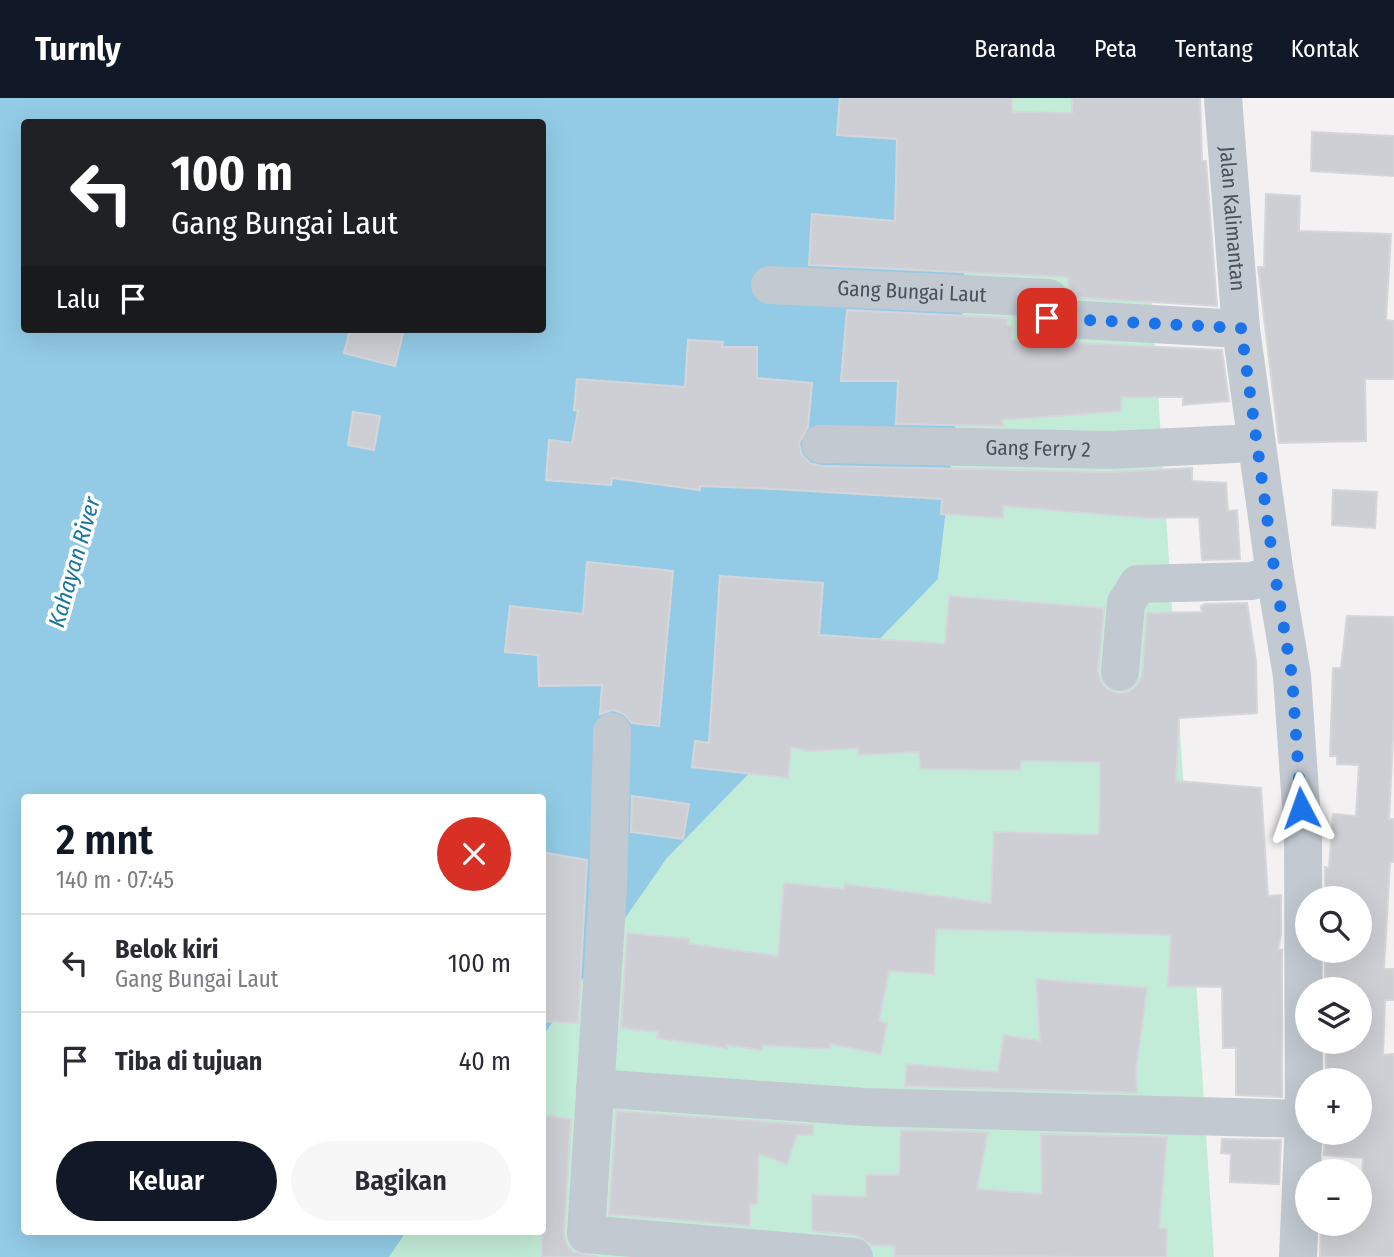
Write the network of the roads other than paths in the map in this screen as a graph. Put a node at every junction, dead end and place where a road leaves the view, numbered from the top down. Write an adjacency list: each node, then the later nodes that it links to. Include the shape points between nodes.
1 (1223, 98): 3 (street, Jalan Kalimantan)
2 (770, 285): 3 (street, Gang Bungai Laut, via 1049,298 1047,318)
3 (1241, 328): 4 (street, Jalan Kalimantan)
4 (1256, 443): 5 (street, Gang Ferry 2, via 1109,450); 6 (street, Jalan Kalimantan)
5 (821, 444)
6 (1275, 575): 7 (street, via 1251,581 1138,584 1126,603); 9 (street, Jalan Kalimantan, via 1292,676 1303,835)
7 (1120, 672)
8 (612, 732): 10 (street)
9 (1304, 1068)
10 (595, 1088): 11 (street, via 864,1107); 13 (street, via 586,1234)
11 (1295, 1119)
12 (1303, 1145): 14 (street, Jalan Kalimantan)
13 (854, 1257)
14 (1298, 1257)

